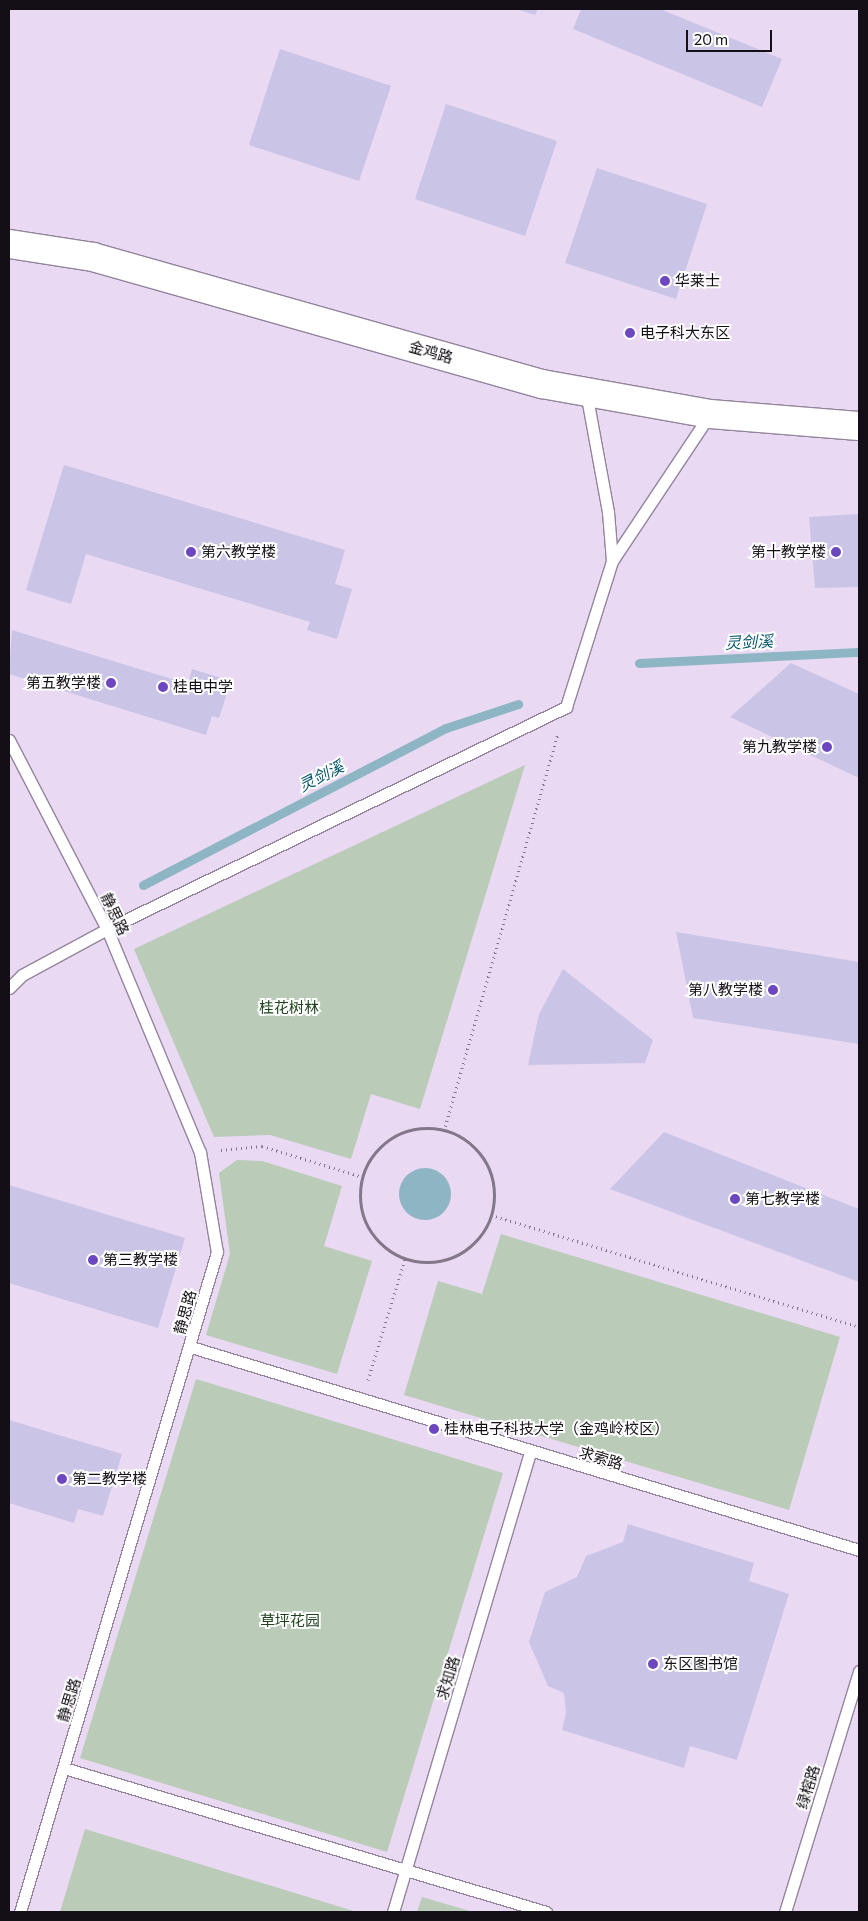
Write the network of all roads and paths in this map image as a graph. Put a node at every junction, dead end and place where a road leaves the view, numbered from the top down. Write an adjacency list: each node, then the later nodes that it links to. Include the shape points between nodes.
1 (9, 244): 2 (main road, 金鸡路, via 93,257 542,384)
2 (586, 392): 3 (main road, 金鸡路); 5 (lane, via 608,512)
3 (710, 414): 4 (main road, 金鸡路); 5 (lane)
4 (859, 426)
5 (612, 560): 6 (lane)
6 (566, 707): 8 (lane); 10 (path)
7 (9, 740): 8 (lane, 静思路)
8 (107, 929): 9 (lane, via 22,975); 11 (lane, 静思路)
9 (9, 988)
10 (444, 1131): 12 (path, via 421,1129 399,1134 380,1147 366,1165); 13 (path, via 464,1140 474,1149 490,1173 494,1194)
11 (200, 1152): 12 (path, via 262,1146); 16 (lane, 静思路, via 217,1252)
12 (363, 1177): 14 (path, via 361,1210 370,1231 385,1248)
13 (491, 1215): 14 (path, via 482,1234 467,1250 448,1259 426,1262); 15 (path)
14 (405, 1259): 17 (path)
15 (859, 1326)
16 (191, 1347): 17 (lane, 求索路); 21 (lane, 静思路)
17 (362, 1400): 18 (lane, 求索路)
18 (530, 1453): 19 (lane, 求索路); 22 (lane, 求知路)
19 (859, 1550)
20 (859, 1671): 26 (lane, 绿榕路)
21 (64, 1768): 22 (lane); 23 (lane, 静思路)
22 (406, 1870): 24 (lane, 求知路); 25 (lane)
23 (20, 1912)
24 (393, 1912)
25 (546, 1912)
26 (785, 1912)

